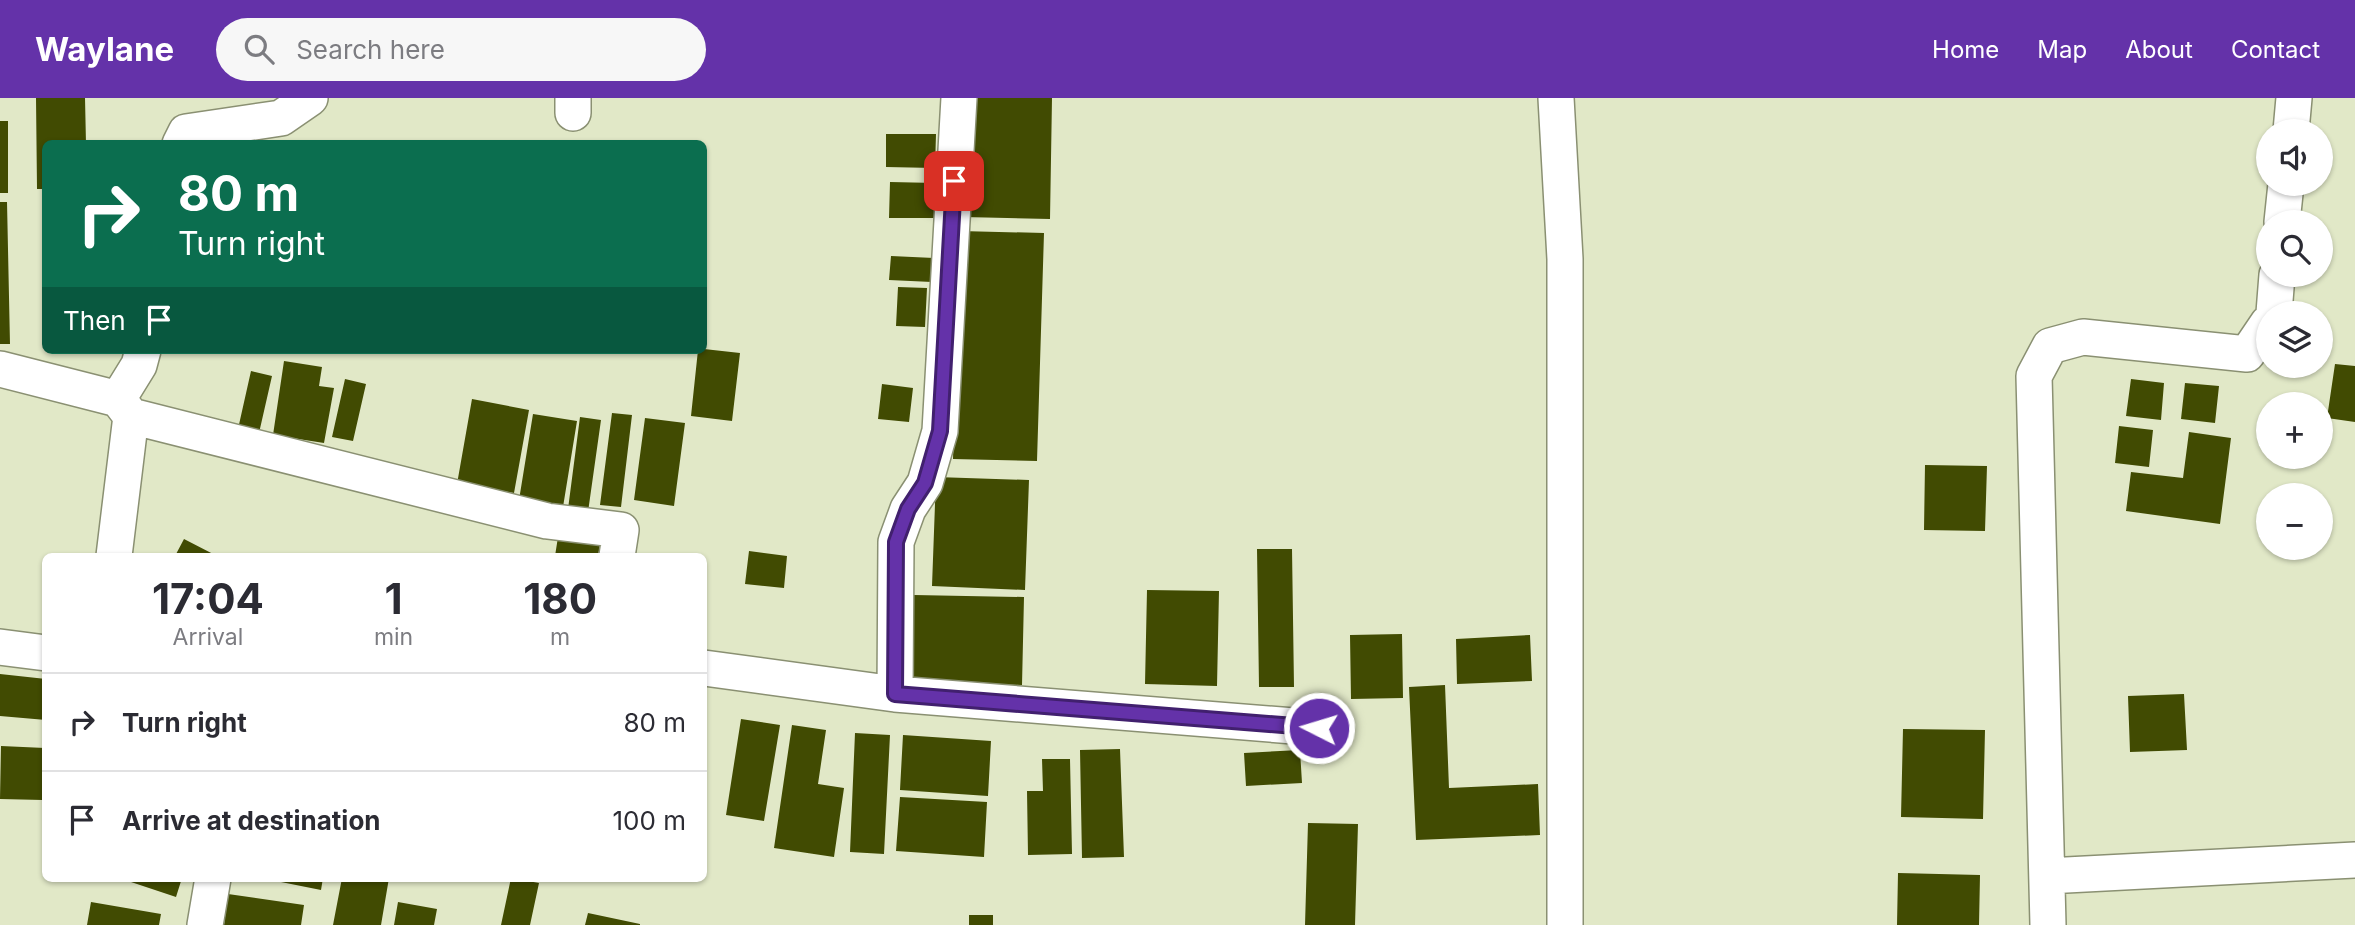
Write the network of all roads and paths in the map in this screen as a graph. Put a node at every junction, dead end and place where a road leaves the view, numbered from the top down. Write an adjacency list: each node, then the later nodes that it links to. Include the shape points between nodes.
1 (310, 98): 6 (street, via 281,118 186,132)
2 (959, 98): 16 (street, via 940,431 925,483 908,509 896,542)
3 (1556, 98): 22 (street, via 1565,258)
4 (2294, 98): 5 (street)
5 (2292, 119)
6 (182, 140)
7 (2256, 341): 19 (street, via 2247,354 2083,337 2050,346 2034,376)
8 (143, 354): 10 (street)
9 (0, 369): 10 (street)
10 (124, 408): 11 (street); 12 (street, via 547,521 621,530)
11 (114, 553)
12 (617, 553)
13 (0, 648): 14 (street)
14 (42, 653)
15 (707, 668): 16 (street)
16 (895, 694): 17 (street)
17 (1319, 728)
18 (2355, 860): 19 (street)
19 (2047, 876): 23 (street)
20 (212, 882): 21 (street)
21 (205, 925)
22 (1565, 925)
23 (2048, 925)

